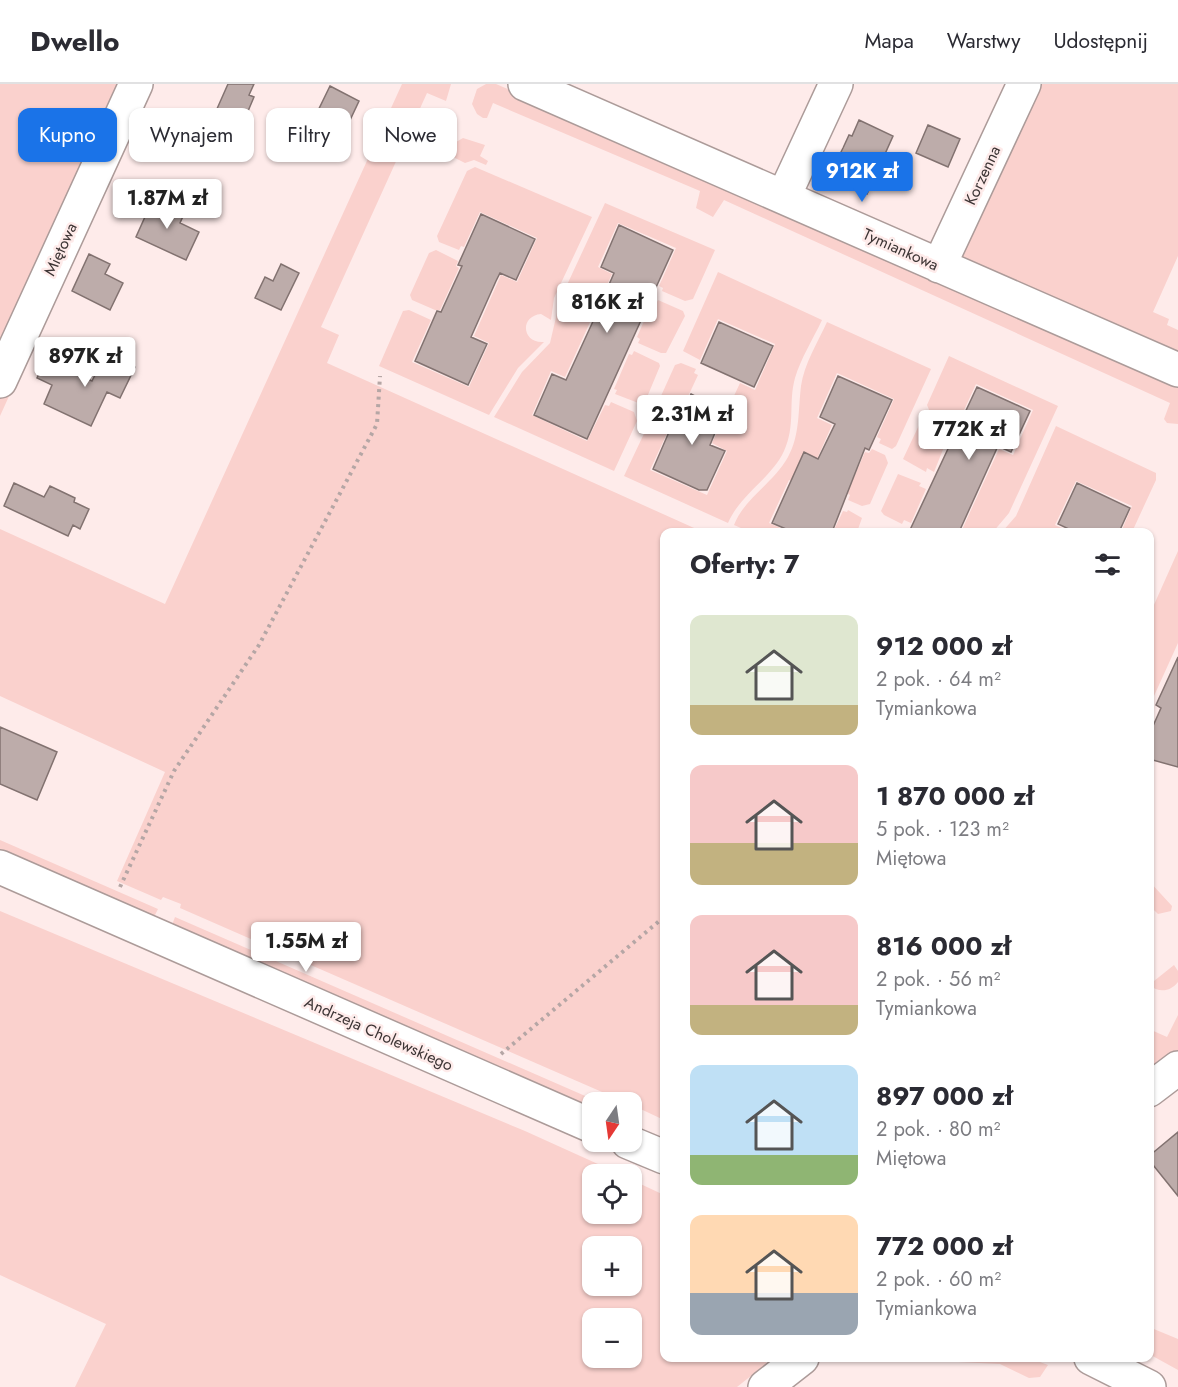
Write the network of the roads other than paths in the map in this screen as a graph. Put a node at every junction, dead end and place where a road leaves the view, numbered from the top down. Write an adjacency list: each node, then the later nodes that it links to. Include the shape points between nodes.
1 (136, 84): 8 (street, Miętowa)
2 (525, 84): 5 (street, Tymiankowa)
3 (836, 84): 5 (street)
4 (1024, 84): 6 (street, Korzenna)
5 (784, 196): 6 (street, Tymiankowa)
6 (939, 266): 7 (street, Tymiankowa)
7 (1178, 370)
8 (0, 381)
9 (0, 867): 12 (street, Andrzeja Cholewskiego)
10 (1178, 1068): 11 (street)
11 (1154, 1086)
12 (582, 1122)
13 (642, 1148): 14 (street)
14 (660, 1156)
15 (797, 1362): 17 (street)
16 (1102, 1371): 18 (street)
17 (765, 1387)
18 (1149, 1387)

